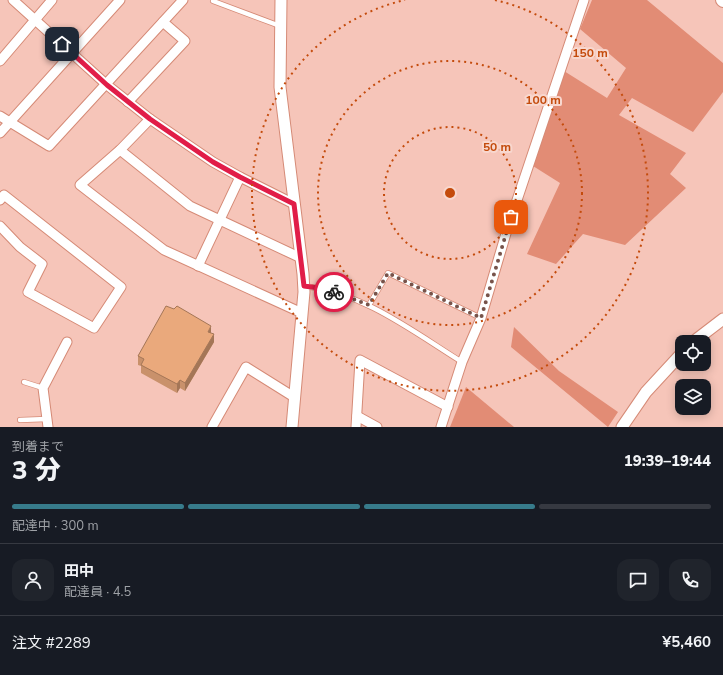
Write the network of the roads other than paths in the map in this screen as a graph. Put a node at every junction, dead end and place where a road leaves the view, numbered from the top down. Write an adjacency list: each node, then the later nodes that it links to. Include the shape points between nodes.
1 (13, 0): 8 (street)
2 (52, 0): 8 (street)
3 (120, 0): 11 (street)
4 (183, 0): 9 (street)
5 (213, 0): 10 (lane)
6 (281, 0): 10 (street)
7 (584, 0): 30 (street, via 507,230)
8 (35, 20): 11 (street); 12 (street)
9 (163, 22): 13 (street); 14 (street, via 185,41)
10 (280, 26): 22 (street, via 280,87)
11 (72, 52): 13 (street); 17 (street)
12 (0, 61)
13 (107, 85): 14 (street); 17 (street, via 50,146)
14 (128, 102): 16 (street)
15 (0, 116): 17 (street)
16 (150, 119): 19 (street); 20 (street, via 213,162)
17 (9, 122): 18 (street)
18 (0, 134)
19 (120, 150): 23 (street, via 190,206); 26 (street, via 80,185 164,250)
20 (240, 177): 22 (street); 23 (street)
21 (0, 200): 24 (street, via 4,195 121,286 94,328 28,292 42,264 20,247)
22 (294, 204): 25 (street)
23 (219, 220): 25 (street); 26 (street)
24 (0, 226)
25 (301, 258): 27 (street)
26 (198, 266): 29 (street)
27 (304, 286): 28 (lane, via 326,289); 29 (street)
28 (369, 305): 30 (lane, via 388,273); 35 (lane)
29 (302, 313): 38 (street)
30 (481, 318): 35 (street)
31 (723, 319): 32 (street)
32 (702, 335)
33 (67, 342): 37 (street)
34 (675, 361): 48 (street, via 646,392)
35 (462, 362): 39 (street)
36 (24, 382): 37 (lane)
37 (43, 388): 42 (street)
38 (294, 397): 43 (street, via 246,367); 44 (street)
39 (448, 407): 40 (street, via 360,360); 47 (street)
40 (357, 416): 45 (street); 46 (street)
41 (20, 420): 42 (lane)
42 (48, 423)
43 (212, 427)
44 (292, 427)
45 (356, 427)
46 (378, 427)
47 (441, 427)
48 (622, 427)

